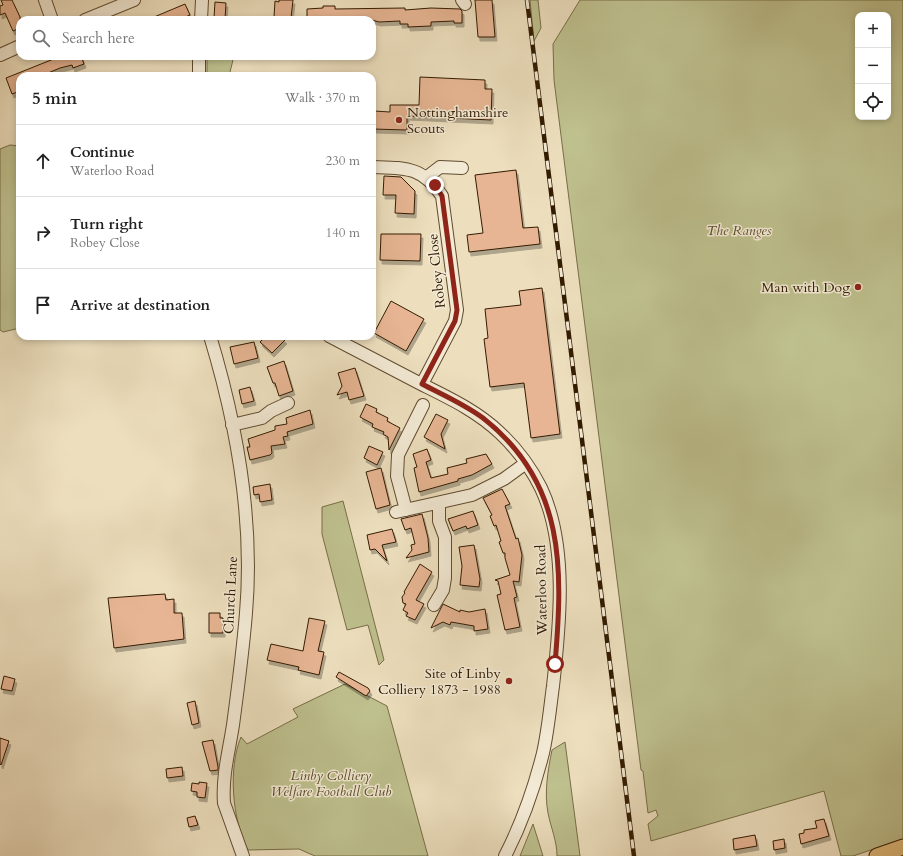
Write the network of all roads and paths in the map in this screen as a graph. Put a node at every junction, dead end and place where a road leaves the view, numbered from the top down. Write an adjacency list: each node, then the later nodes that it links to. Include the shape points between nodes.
1 (45, 0): 4 (street)
2 (134, 0): 5 (street)
3 (202, 0): 6 (street)
4 (51, 16)
5 (95, 16)
6 (201, 16)
7 (16, 48): 8 (street)
8 (0, 55)
9 (199, 60): 10 (street)
10 (199, 72)
11 (376, 167): 13 (street, Robey Close, via 410,168)
12 (462, 168): 13 (street, via 440,167)
13 (427, 177): 16 (street, Robey Close, via 442,196 457,310 455,321)
14 (211, 340): 19 (street, Church Lane)
15 (337, 340): 16 (street, Waterloo Road)
16 (422, 384): 20 (street, Waterloo Road, via 482,418 501,433)
17 (288, 403): 19 (street, via 268,406 262,418)
18 (423, 405): 21 (street, via 398,455 397,476 401,511)
19 (232, 425): 24 (street, Church Lane, via 241,470 247,531 248,579 246,614 223,794)
20 (526, 463): 21 (street, via 504,479 472,495); 25 (street, Waterloo Road, via 541,488 550,512 558,558 559,617 549,722 543,751 530,800)
21 (439, 504): 22 (street, via 439,521 445,537 445,578 443,590)
22 (434, 605)
23 (903, 847): 26 (main road)
24 (243, 856)
25 (505, 856)
26 (877, 856)

